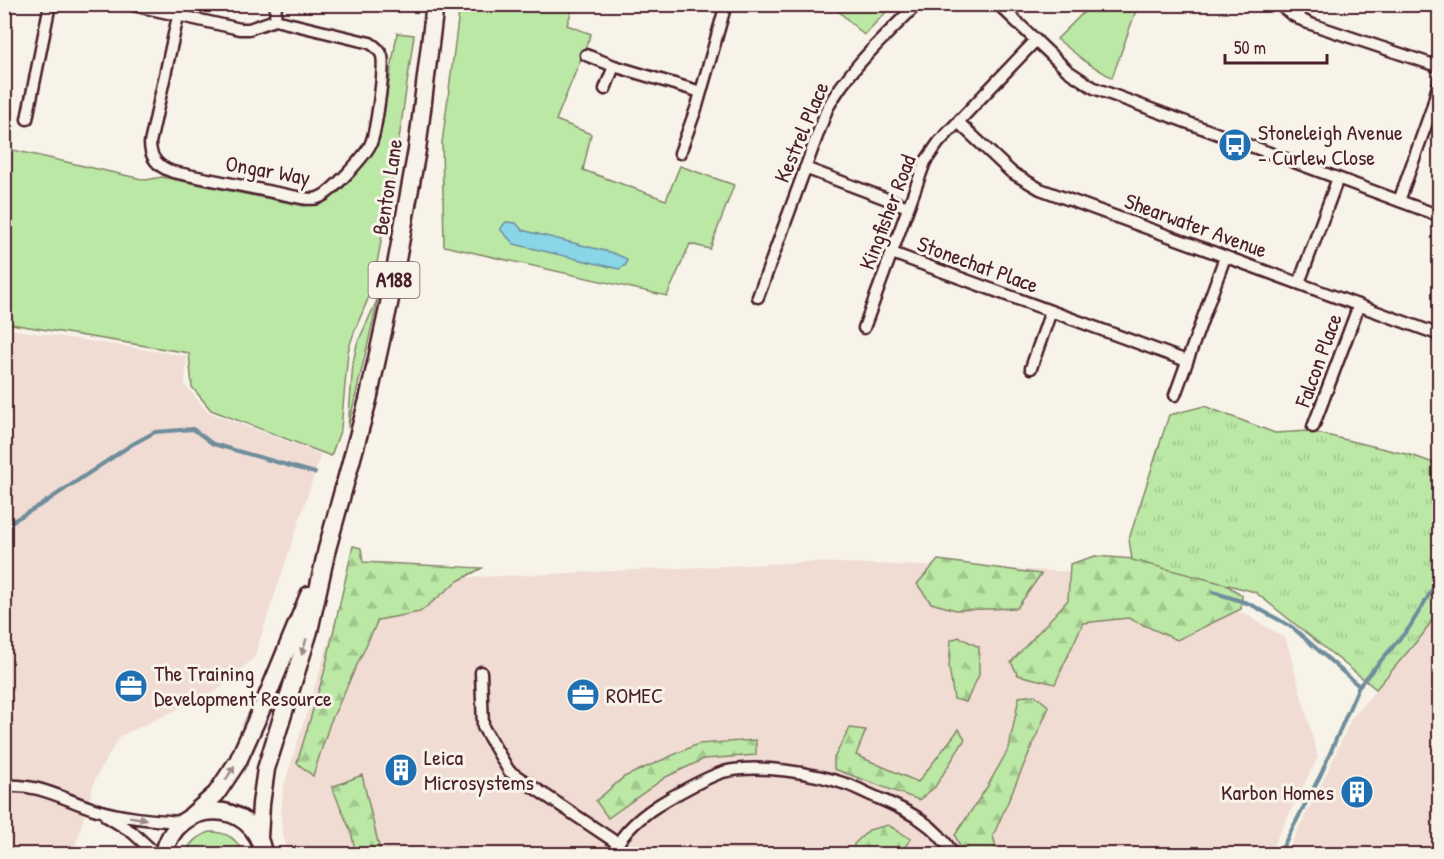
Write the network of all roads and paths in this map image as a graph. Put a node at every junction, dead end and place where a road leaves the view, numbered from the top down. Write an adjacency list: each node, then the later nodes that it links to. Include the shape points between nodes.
1 (50, 4): 21 (street)
2 (128, 4): 10 (street)
3 (276, 4): 12 (street)
4 (435, 4): 41 (main road, Benton Lane / A188, via 417,150 389,304 360,431)
5 (726, 4): 19 (street)
6 (916, 4): 24 (street, Kestrel Place, via 837,90)
7 (998, 4): 13 (street)
8 (1279, 4): 11 (street)
9 (1301, 4): 11 (street)
10 (178, 16): 12 (street, via 244,30); 12 (street, Ongar Way, via 150,143 157,163 173,172 316,199 336,185 371,144 382,58 370,43)
11 (1299, 19): 16 (street)
12 (275, 20)
13 (1036, 40): 22 (street, Kingfisher Road); 25 (street, via 1068,71 1094,88)
14 (586, 55): 15 (street)
15 (614, 66): 18 (street); 19 (street)
16 (1440, 67)
17 (1440, 78): 20 (street)
18 (605, 89)
19 (701, 92): 23 (street)
20 (1438, 93): 26 (street)
21 (27, 119)
22 (958, 122): 27 (street, Kingfisher Road, via 925,162); 30 (street, Shearwater Avenue, via 999,162 1032,185)
23 (680, 153)
24 (805, 168): 27 (street); 32 (street, Kestrel Place)
25 (1338, 178): 26 (street); 31 (street)
26 (1399, 201): 28 (street)
27 (908, 207): 29 (street, Kingfisher Road)
28 (1440, 216)
29 (892, 253): 34 (street, Stonechat Place); 35 (street, Kingfisher Road)
30 (1225, 257): 31 (street, Shearwater Avenue); 37 (street)
31 (1299, 283): 33 (street, Shearwater Avenue)
32 (758, 297)
33 (1359, 305): 36 (street, Shearwater Avenue); 40 (street, Falcon Place)
34 (1052, 311): 37 (street, Stonechat Place); 38 (street, Stonechat Place)
35 (864, 328)
36 (1440, 335)
37 (1187, 360): 39 (street)
38 (1031, 368)
39 (1175, 395)
40 (1314, 428)
41 (327, 549): 45 (main road, Benton Lane / A188, one-way to 41, via 216,794 238,761); 47 (main road, Benton Lane / A188, one-way to 47, via 303,651 266,769 261,804)
42 (481, 672): 46 (street, via 483,727 508,771)
43 (4, 786): 44 (street, via 39,788)
44 (96, 810): 45 (street, one-way to 45, via 142,819); 48 (street, via 132,832)
45 (186, 819): 47 (main road, A188, via 214,811 233,815 247,823); 49 (main road, A188, via 169,838)
46 (617, 843): 50 (street); 51 (street, via 655,807 688,788 723,772 753,768 849,785 926,822)
47 (262, 849)
48 (156, 855)
49 (164, 855)
50 (612, 855)
51 (952, 855)

